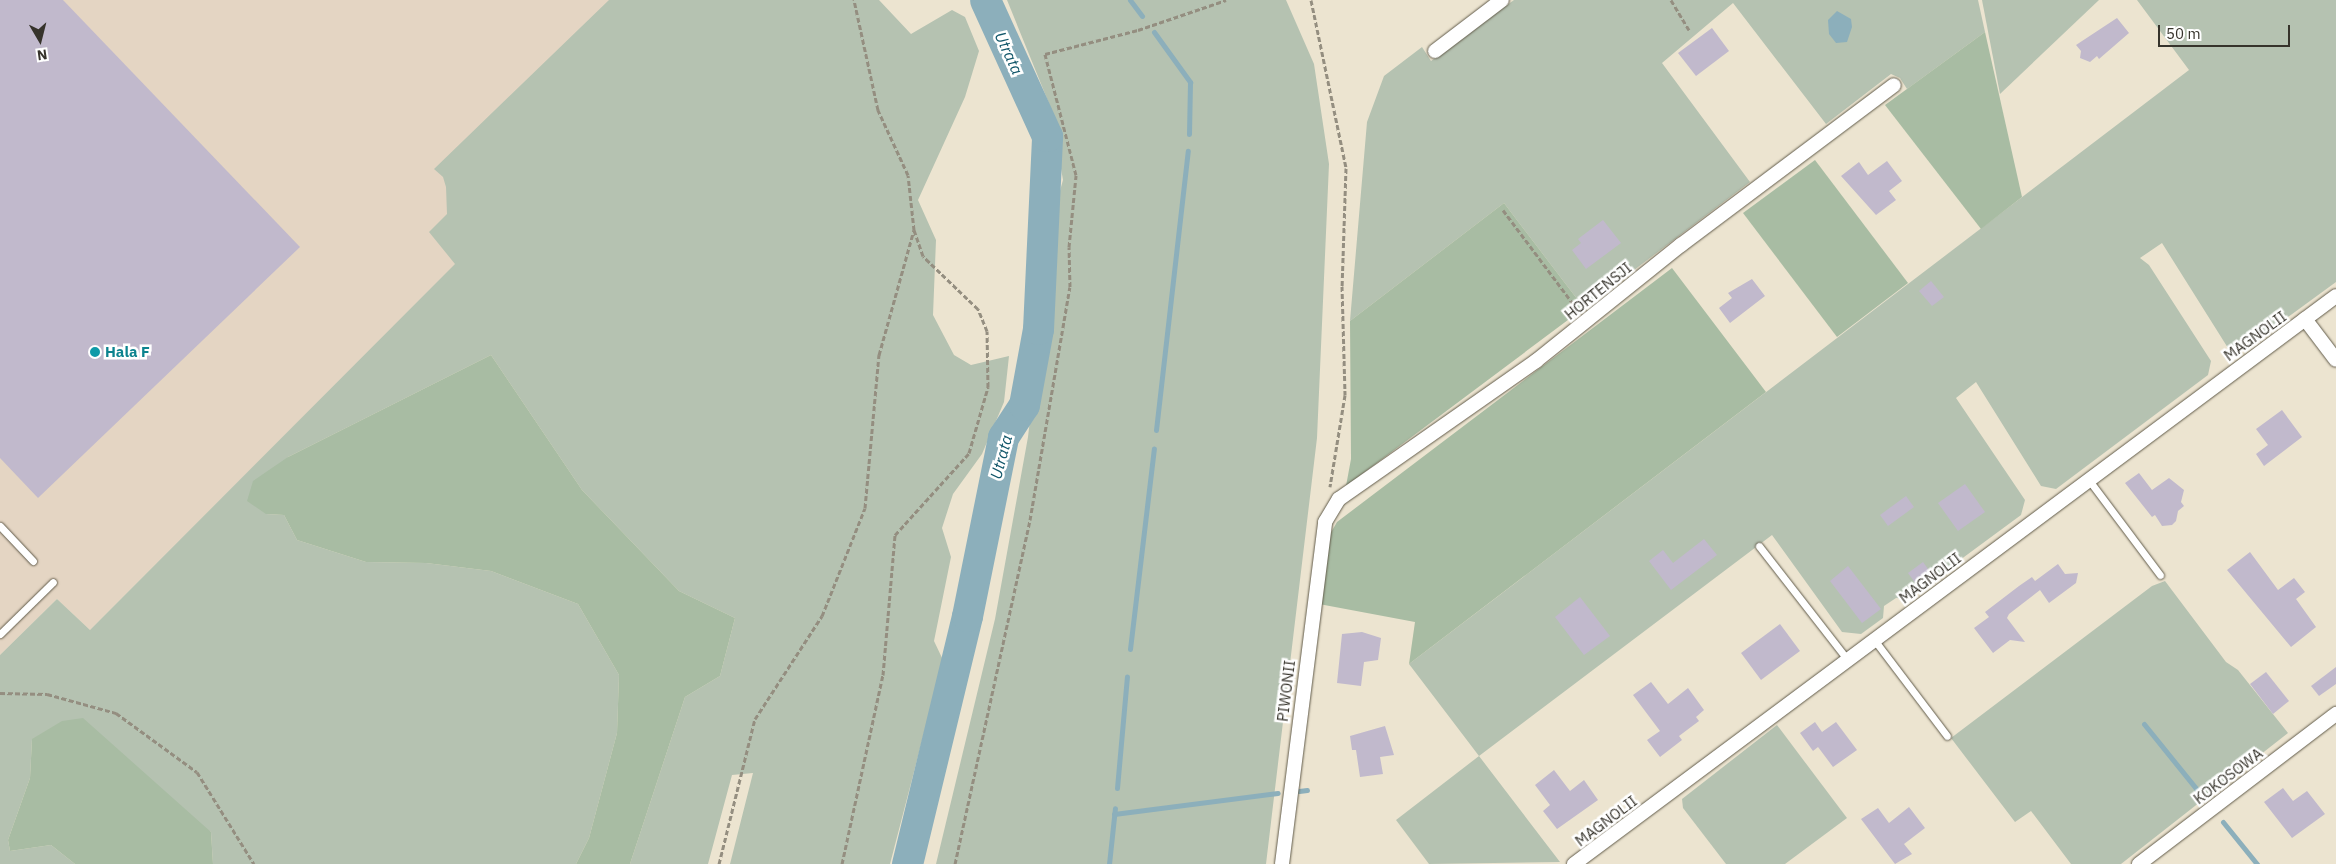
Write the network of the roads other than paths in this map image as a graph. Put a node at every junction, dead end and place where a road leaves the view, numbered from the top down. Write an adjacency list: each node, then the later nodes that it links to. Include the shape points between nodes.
1 (1502, 0): 2 (street)
2 (1435, 51)
3 (1894, 85): 8 (street, HORTENSJI, via 1682,245 1536,361 1353,488 1340,499)
4 (2336, 296): 5 (street, MAGNOLII)
5 (2305, 319): 6 (street, MAGNOLII); 7 (street, MAGNOLII)
6 (2336, 360)
7 (2088, 478): 12 (lane); 15 (street, MAGNOLII)
8 (1325, 522): 19 (street, PIWONII)
9 (0, 526): 11 (lane)
10 (1759, 546): 16 (lane)
11 (33, 561)
12 (2160, 576)
13 (53, 582): 14 (lane)
14 (0, 634)
15 (1874, 641): 16 (street, MAGNOLII); 18 (lane)
16 (1847, 659): 20 (street, MAGNOLII)
17 (2336, 714): 21 (street, KOKOSOWA)
18 (1947, 736)
19 (1282, 864)
20 (1574, 864)
21 (2139, 864)

